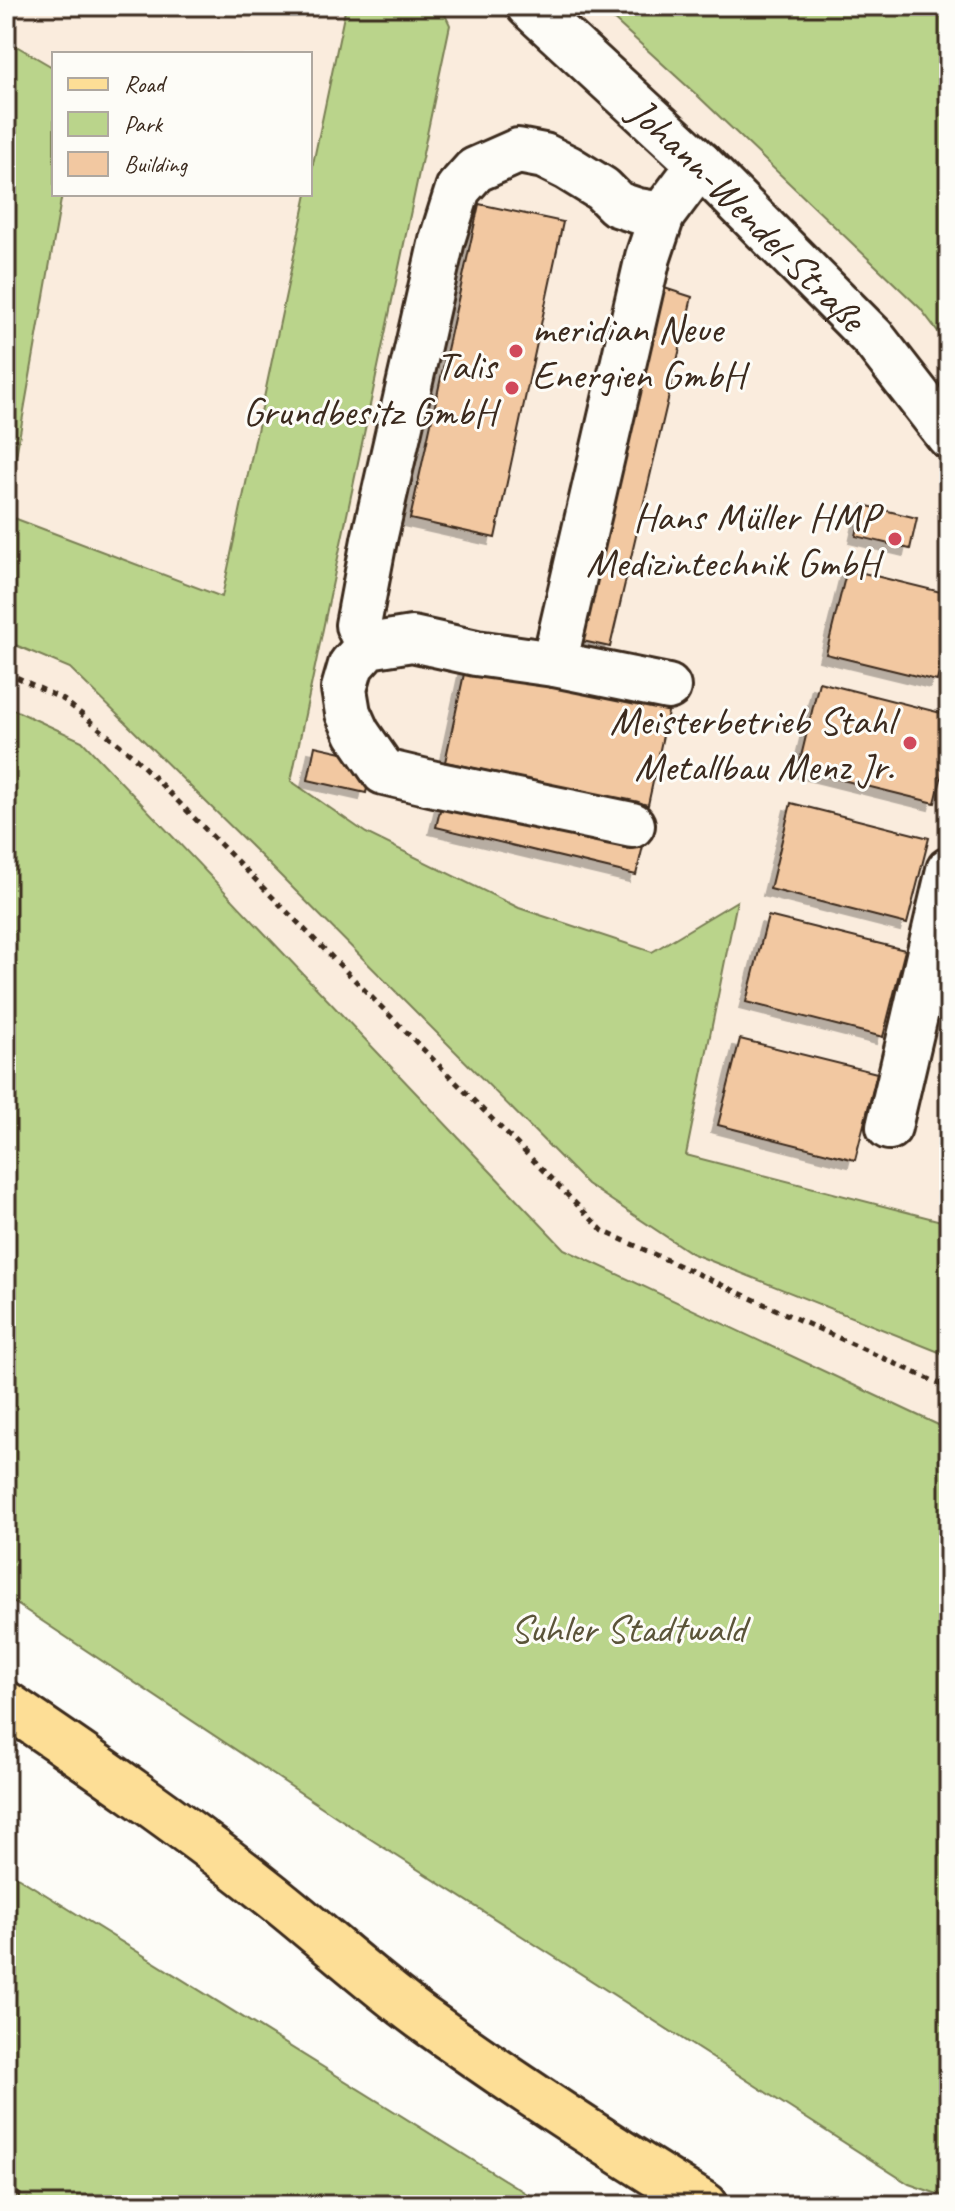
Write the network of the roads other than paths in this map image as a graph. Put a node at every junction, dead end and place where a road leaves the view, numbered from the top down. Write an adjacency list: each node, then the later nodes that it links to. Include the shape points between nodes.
1 (529, 6): 2 (lane, Johann-Wendel-Straße)
2 (700, 164): 3 (lane); 4 (lane, Johann-Wendel-Straße, via 873,338)
3 (662, 215): 5 (lane, via 617,204 568,168 518,151 475,170 458,189 366,582 358,625); 6 (lane)
4 (949, 436)
5 (368, 646): 6 (lane, via 412,639); 8 (lane, via 351,665 344,689 357,733 384,772)
6 (554, 664): 7 (lane)
7 (668, 687)
8 (632, 825)
9 (949, 870): 10 (lane)
10 (889, 1127)
11 (6, 1704): 12 (main road, via 262,1888 422,2018)
12 (705, 2205)

